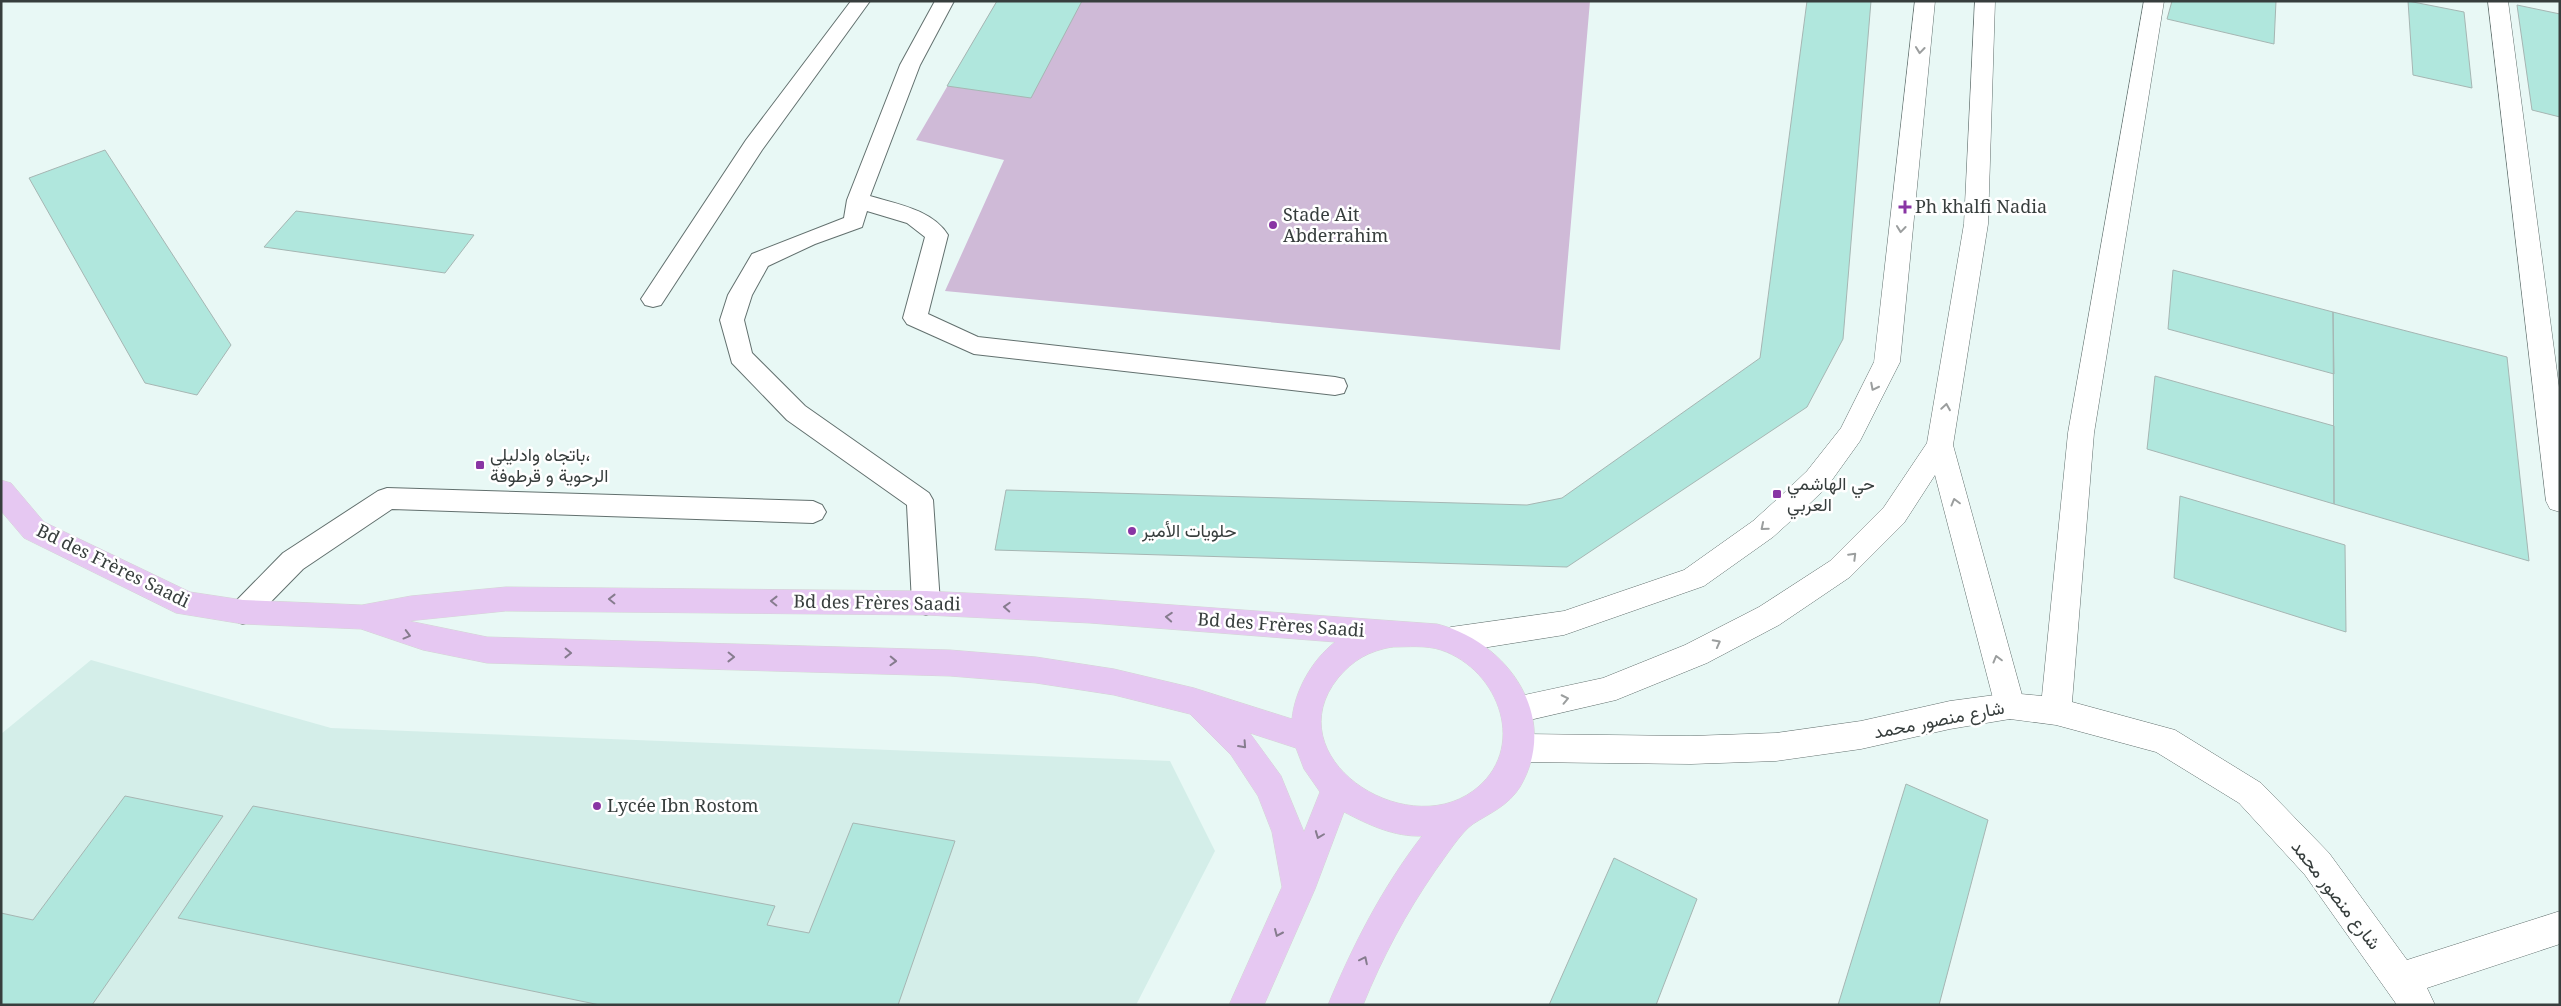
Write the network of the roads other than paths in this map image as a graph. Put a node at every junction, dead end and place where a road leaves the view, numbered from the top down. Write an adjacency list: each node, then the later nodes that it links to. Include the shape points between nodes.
1 (861, 1): 8 (lane, via 754,145)
2 (944, 1): 7 (lane, via 910,65)
3 (1925, 1): 18 (street, one-way to 18, via 1888,362 1851,434 1817,479 1795,500 1763,529 1694,578 1564,623)
4 (1985, 1): 10 (street, one-way to 4, via 1976,224)
5 (2154, 1): 22 (street, via 2081,433)
6 (2496, 2): 12 (street)
7 (858, 200): 9 (lane, via 915,218 937,235 915,318 974,345); 14 (lane, via 854,222 760,260 740,295 732,320 741,357 796,413 920,500)
8 (653, 299)
9 (1335, 386)
10 (1940, 445): 20 (street, one-way to 10); 21 (street, one-way to 10, via 1605,691 1696,654 1769,616 1840,569 1894,515)
11 (1, 490): 15 (main road, Bd des Frères Saadi, via 34,530 186,604)
12 (2560, 501)
13 (813, 512): 15 (lane, via 387,498 293,561)
14 (926, 603): 16 (main road, Bd des Frères Saadi, one-way to 16, via 506,598 420,607); 17 (main road, Bd des Frères Saadi, one-way to 14, via 1090,611)
15 (243, 612): 16 (main road, Bd des Frères Saadi)
16 (362, 618): 19 (main road, Bd des Frères Saadi, one-way to 19, via 400,633 487,650 950,663 1085,677)
17 (1392, 634): 18 (main road, via 1422,634); 23 (main road, via 1360,642 1334,661 1315,686 1308,716)
18 (1451, 640): 21 (main road, via 1480,656 1504,681)
19 (1194, 701): 23 (main road, Bd des Frères Saadi); 27 (main road, one-way to 27, via 1247,749 1268,780 1294,849)
20 (2010, 706): 22 (street, شارع منصور محمد); 24 (street, شارع منصور محمد, via 1950,714 1862,735 1776,747 1691,750)
21 (1517, 709): 24 (main road)
22 (2056, 711): 29 (street, شارع منصور محمد, via 2164,740 2250,793 2318,864)
23 (1309, 738): 25 (main road, via 1323,773)
24 (1519, 748): 26 (main road, via 1508,777 1487,800)
25 (1337, 789): 26 (main road, via 1363,808 1394,820 1427,822); 27 (main road, one-way to 27)
26 (1459, 816): 31 (main road, one-way to 26, via 1376,934 1400,893 1430,849)
27 (1298, 889): 30 (main road, one-way to 30)
28 (2560, 927): 29 (street)
29 (2409, 992)
30 (1246, 1005)
31 (1345, 1005)

